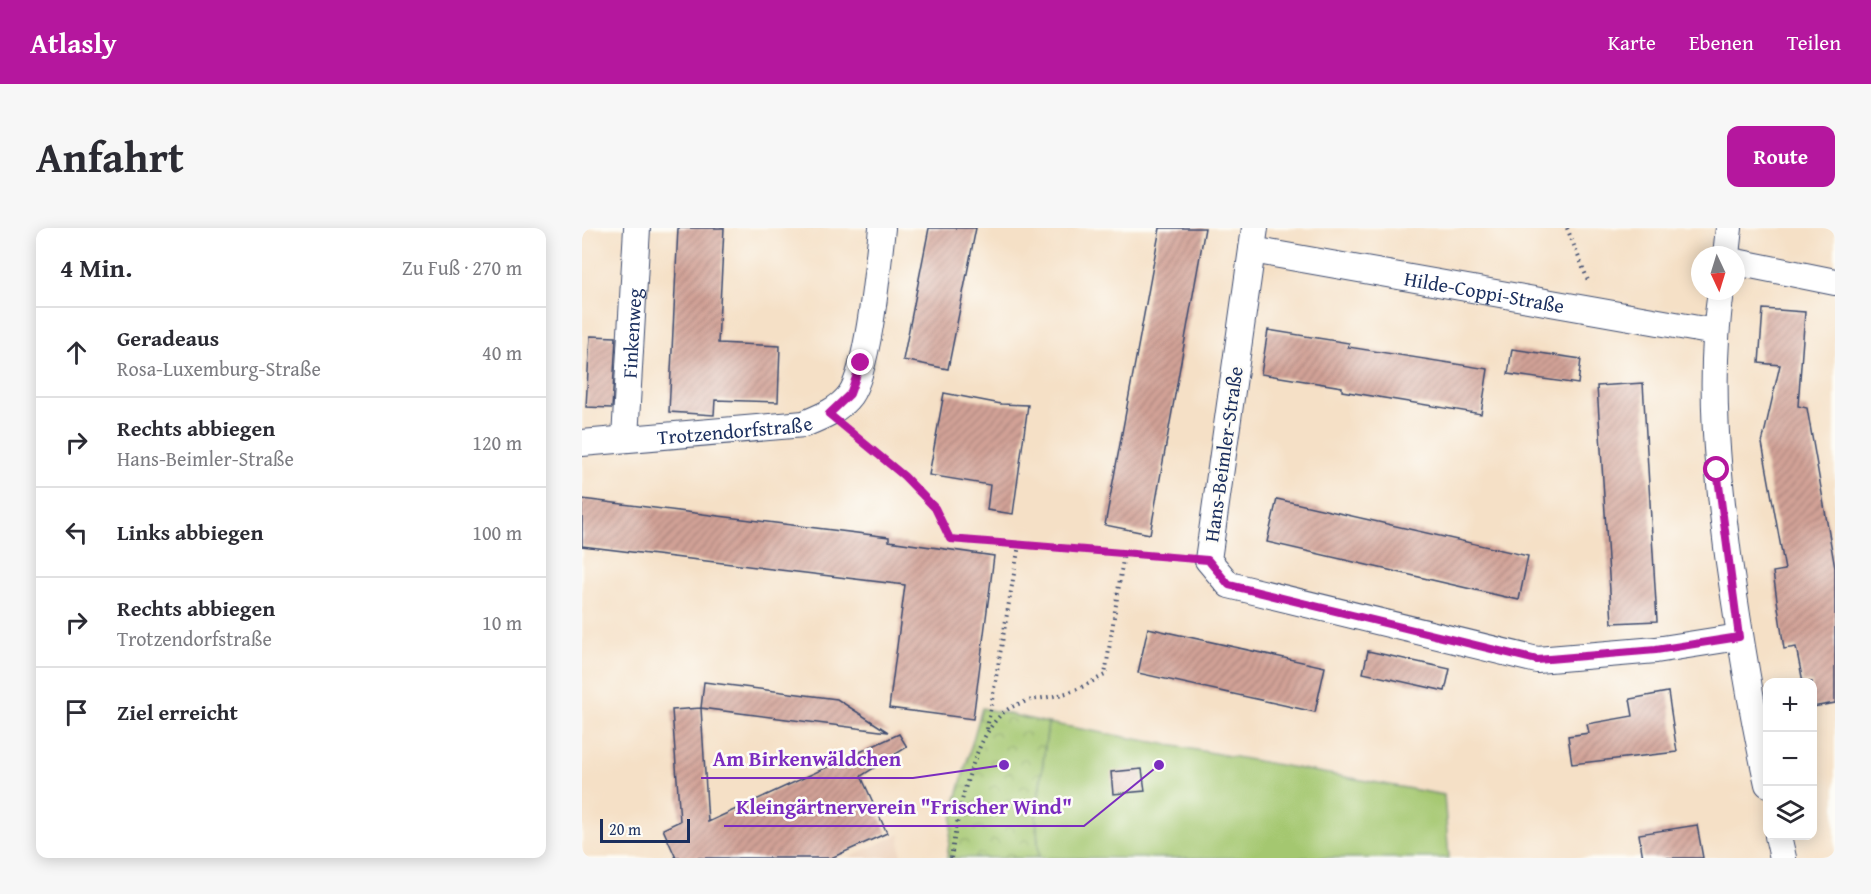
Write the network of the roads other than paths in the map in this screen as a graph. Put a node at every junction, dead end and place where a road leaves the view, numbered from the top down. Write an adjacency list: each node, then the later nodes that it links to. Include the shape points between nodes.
1 (637, 228): 10 (street, Finkenweg)
2 (882, 228): 10 (street, Trotzendorfstraße, via 861,363 850,394 829,414 804,424)
3 (1729, 228): 5 (street)
4 (1254, 239): 9 (street, Hilde-Coppi-Straße, via 1585,309); 12 (street, Hans-Beimler-Straße, via 1208,560 1229,585 1537,660 1656,650)
5 (1727, 246)
6 (1745, 264): 7 (street)
7 (1835, 282)
8 (1720, 300): 9 (street)
9 (1715, 332): 12 (street, via 1717,470)
10 (625, 438): 11 (street, Trotzendorfstraße)
11 (582, 443)
12 (1739, 637): 13 (street)
13 (1763, 763)
14 (1779, 840): 15 (street)
15 (1783, 858)

